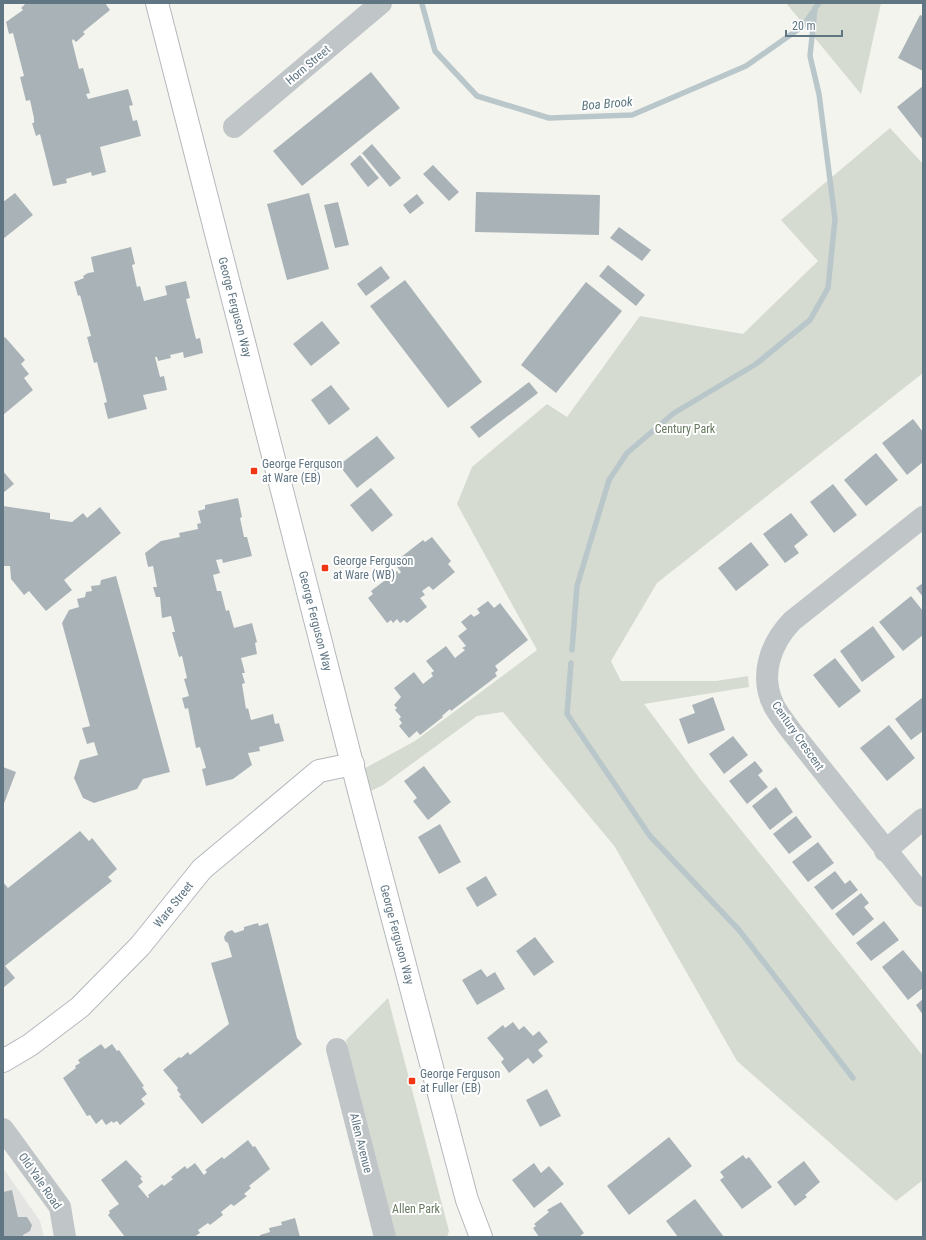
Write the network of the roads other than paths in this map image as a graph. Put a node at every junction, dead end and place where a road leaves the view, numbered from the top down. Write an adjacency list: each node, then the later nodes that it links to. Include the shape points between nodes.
1 (157, 3): 5 (main road, George Ferguson Way)
2 (381, 3): 3 (street, Horn Street)
3 (234, 128)
4 (923, 517): 7 (street, Century Crescent, via 781,632 768,659 766,675 768,692 774,707)
5 (353, 764): 10 (main road, Ware Street, via 318,771 202,869 140,946 80,1006 30,1045); 14 (main road, George Ferguson Way, via 459,1171)
6 (923, 819): 7 (street)
7 (885, 851): 8 (street, Century Crescent)
8 (923, 896)
9 (337, 1049): 13 (street, Allen Avenue)
10 (3, 1061)
11 (3, 1129): 12 (street, Old Yale Road, via 60,1207)
12 (66, 1237)
13 (385, 1237)
14 (481, 1237)

